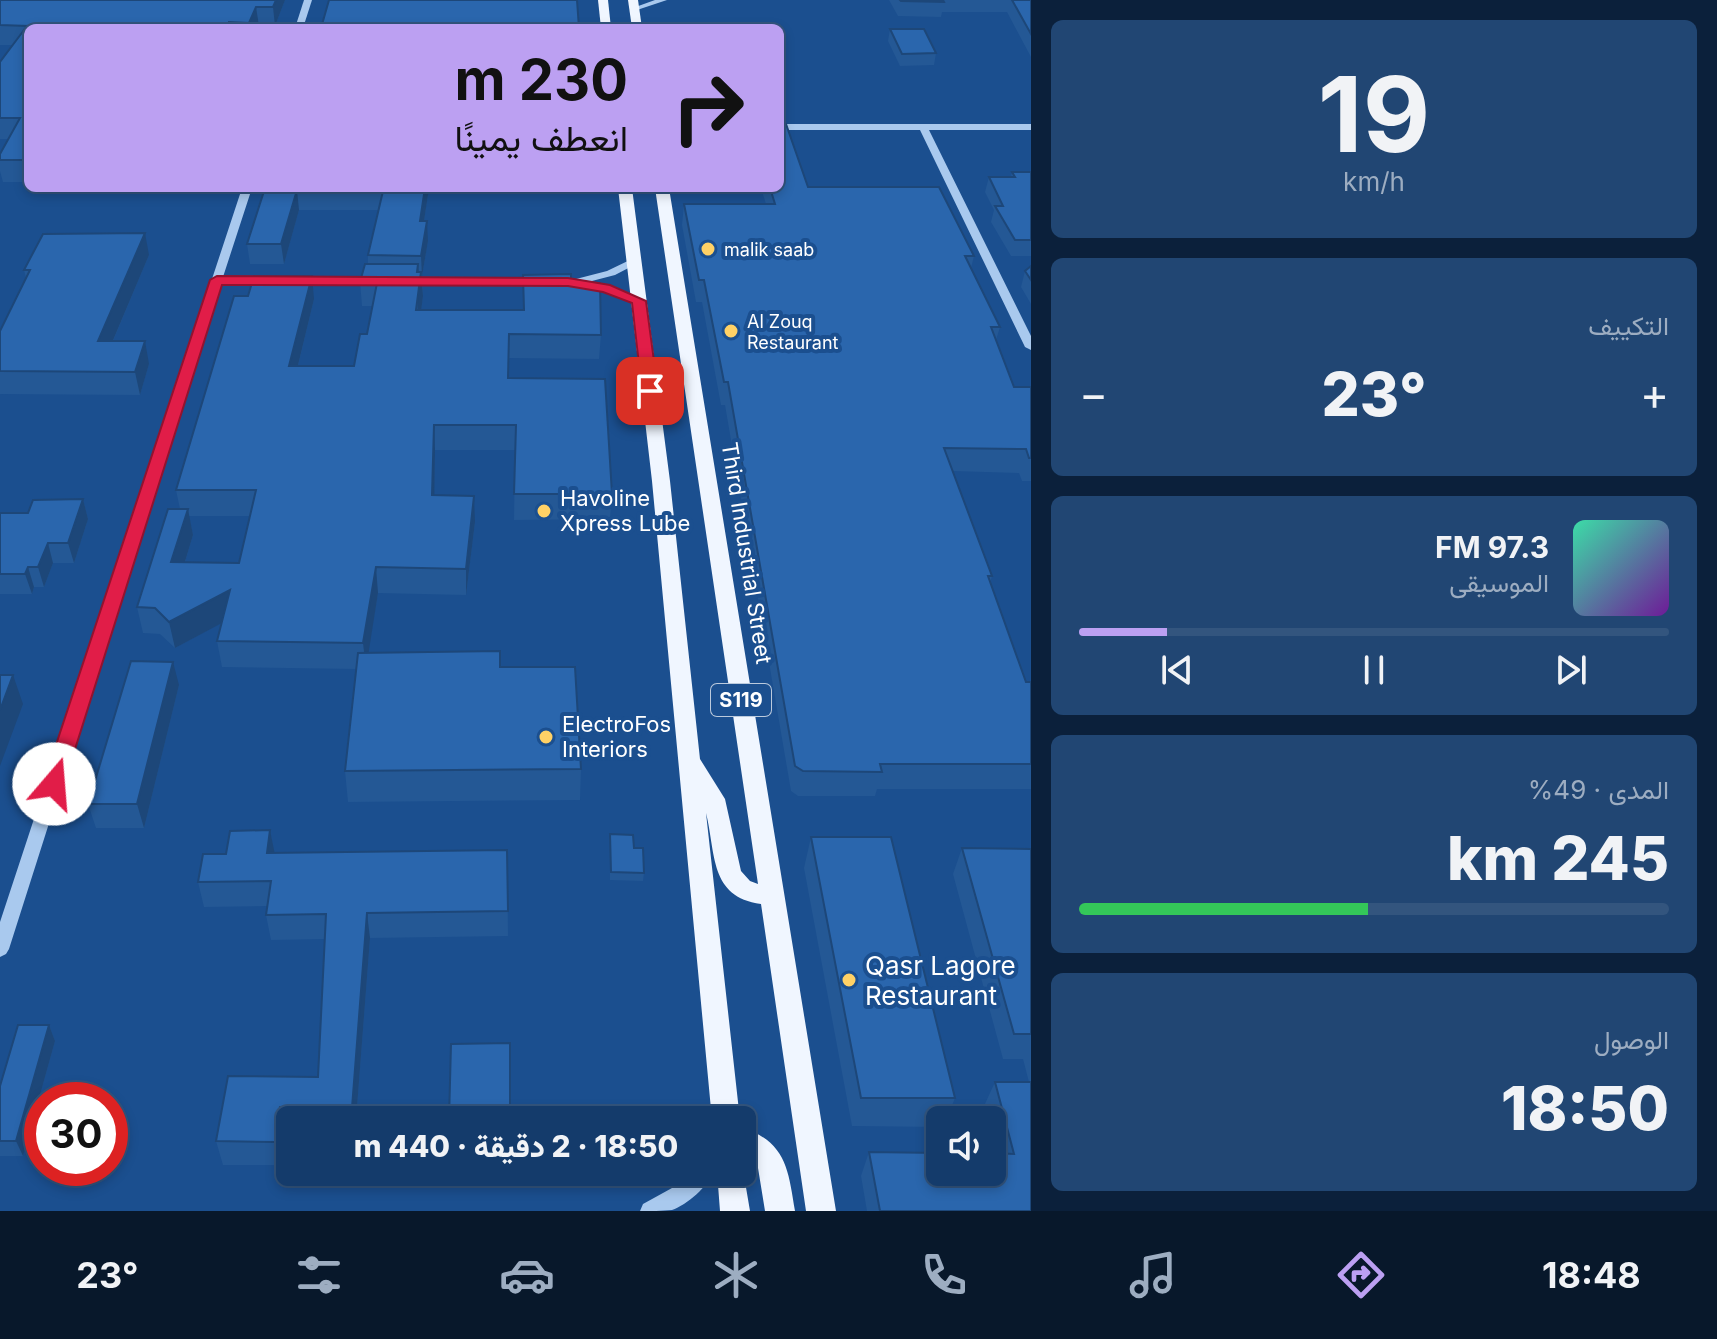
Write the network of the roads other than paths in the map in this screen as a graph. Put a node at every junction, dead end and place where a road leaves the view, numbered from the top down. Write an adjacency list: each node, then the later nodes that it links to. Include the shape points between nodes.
1 (308, 0): 5 (street)
2 (603, 0): 6 (main road)
3 (663, 0): 4 (street)
4 (634, 5)
5 (300, 24)
6 (606, 24)
7 (784, 127): 8 (street)
8 (923, 127): 9 (street); 17 (street)
9 (1031, 127)
10 (246, 192): 14 (street)
11 (625, 192): 13 (main road, S119)
12 (663, 192): 19 (main road, Third Industrial Street / S119)
13 (634, 261): 16 (main road, S119); 16 (street, via 598,277 568,282)
14 (217, 280): 15 (street); 20 (street)
15 (552, 282)
16 (639, 301): 18 (main road, S119)
17 (1031, 347)
18 (689, 761): 19 (main road, via 714,796 734,883 745,891); 21 (main road, S119)
19 (771, 894): 28 (main road, Third Industrial Street / S119)
20 (0, 949)
21 (725, 1106)
22 (756, 1144): 27 (main road, via 769,1156)
23 (689, 1186): 25 (street)
24 (732, 1186): 26 (main road)
25 (650, 1211)
26 (735, 1211)
27 (780, 1211)
28 (821, 1211)

